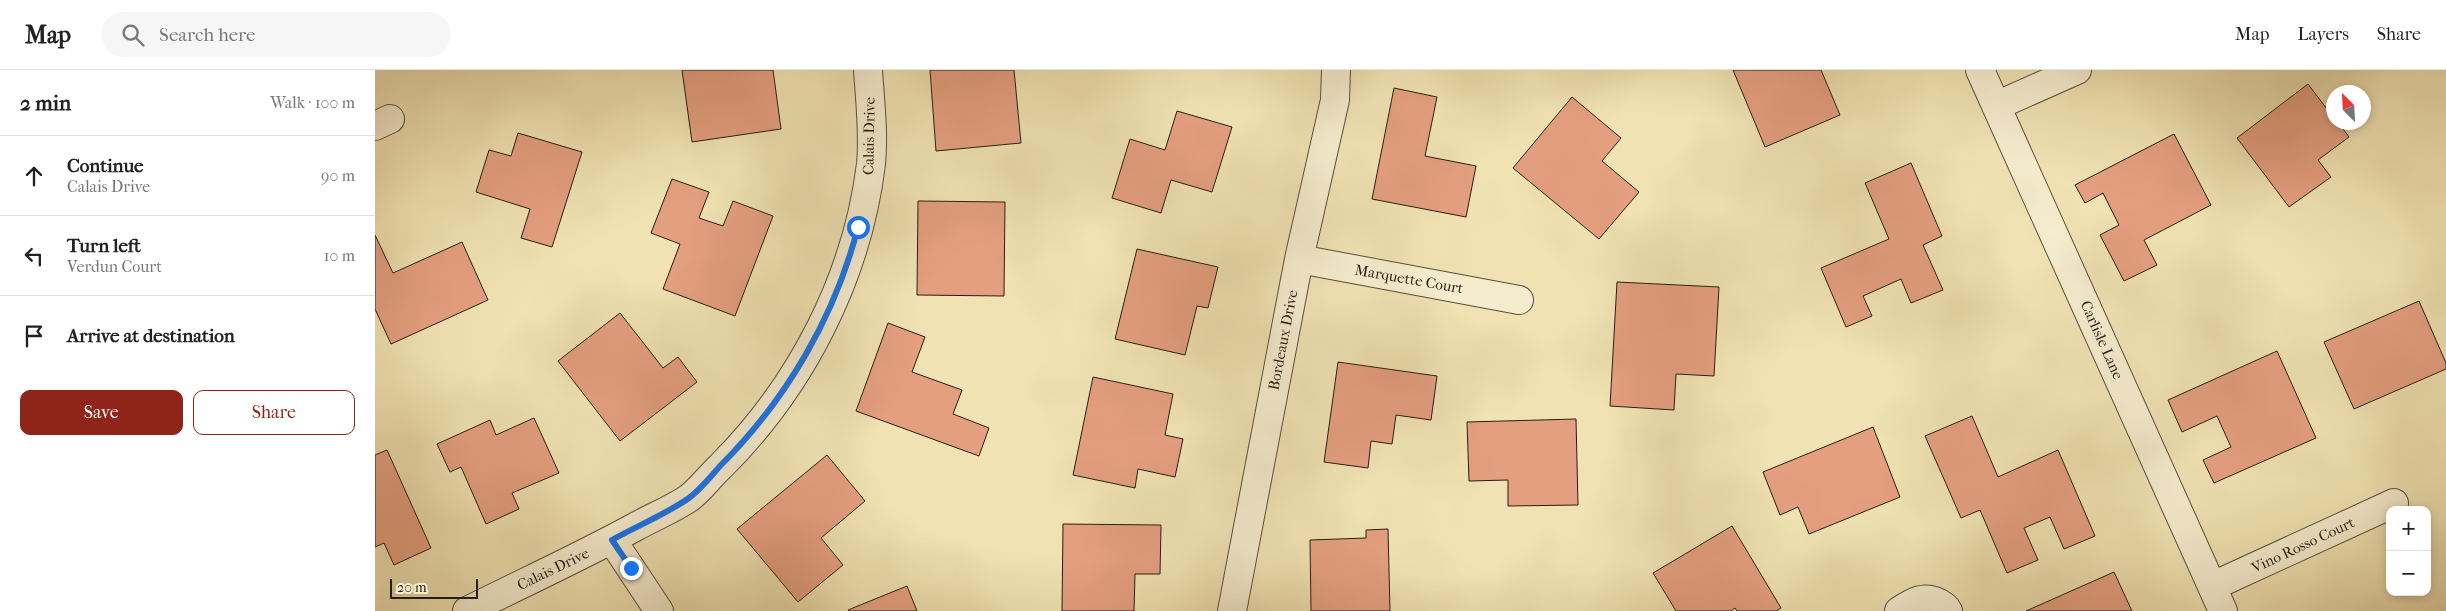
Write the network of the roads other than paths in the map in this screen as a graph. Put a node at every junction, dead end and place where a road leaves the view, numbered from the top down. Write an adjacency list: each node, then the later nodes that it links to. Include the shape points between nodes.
1 (868, 70): 9 (street, Calais Drive, via 871,163 863,211 850,259 820,329 769,412 731,456 689,498)
2 (1336, 70): 6 (street, Bordeaux Drive, via 1335,100)
3 (1980, 70): 5 (street, Carlisle Lane)
4 (2077, 70): 5 (street)
5 (1996, 106): 10 (street, Carlisle Lane)
6 (1299, 259): 7 (street, Marquette Court); 13 (street, Bordeaux Drive)
7 (1519, 300)
8 (2394, 503): 10 (street, Vino Rosso Court)
9 (612, 540): 11 (street, Calais Drive); 12 (street)
10 (2213, 586): 16 (street, Carlisle Lane)
11 (467, 611)
12 (659, 611)
13 (1233, 611)
14 (1899, 611): 15 (street, via 1918,599 1933,600)
15 (1948, 611)
16 (2223, 611)

